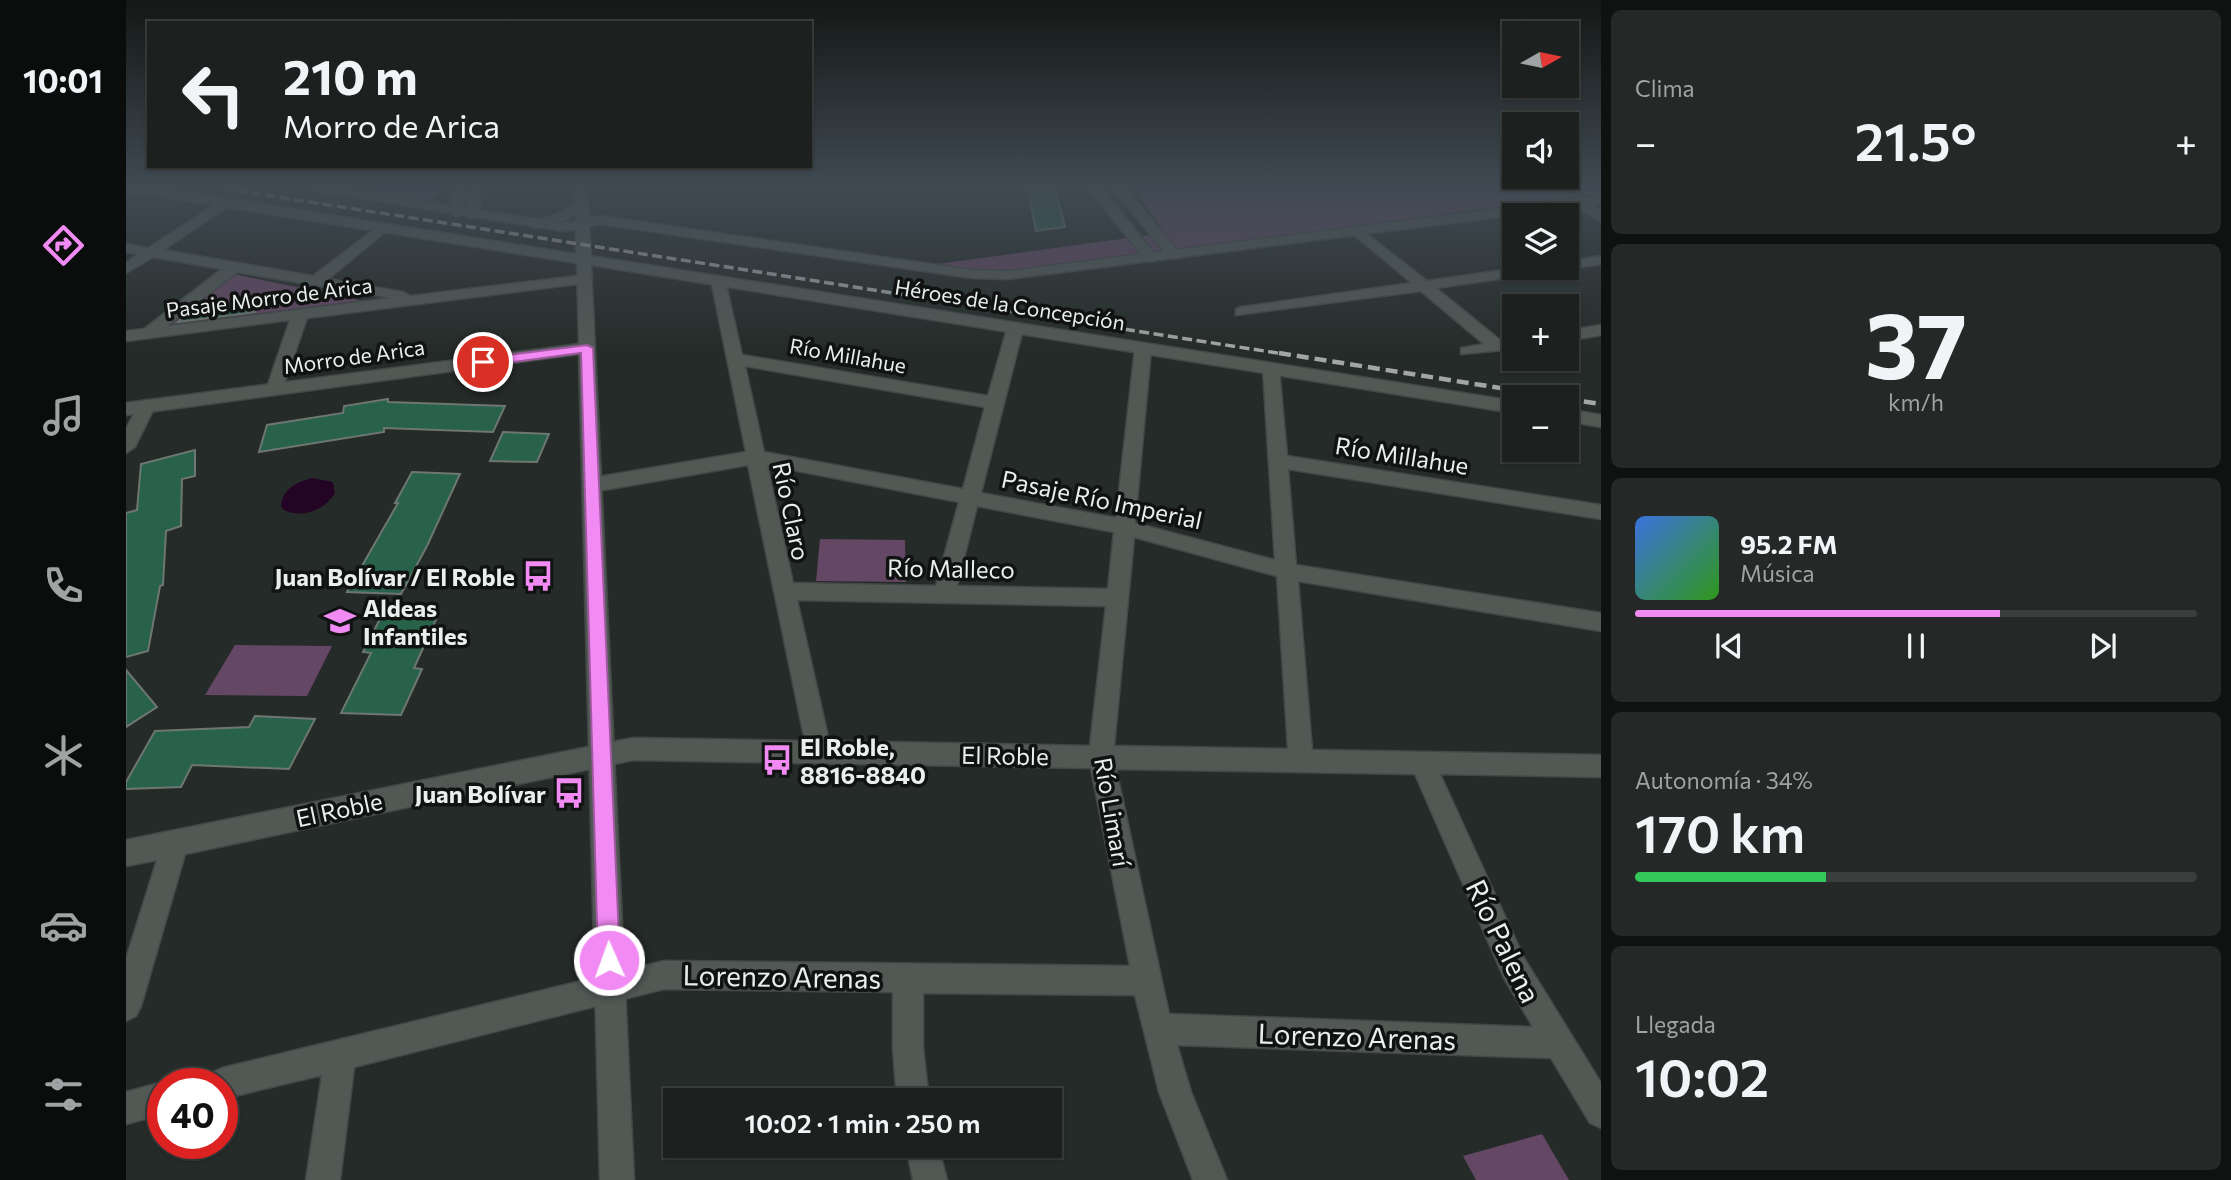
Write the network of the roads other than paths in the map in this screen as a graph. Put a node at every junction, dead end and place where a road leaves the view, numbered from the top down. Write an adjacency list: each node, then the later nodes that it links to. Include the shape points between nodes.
1 (167, 241): 11 (street)
2 (365, 241): 21 (street)
3 (440, 241): 18 (street, Héroes de la Concepción)
4 (581, 241): 18 (street)
5 (745, 241): 13 (street, via 972,274 1051,271)
6 (1137, 241): 13 (street)
7 (1161, 241): 12 (street)
8 (1284, 241): 12 (street)
9 (1370, 241): 22 (street)
10 (126, 248): 11 (street)
11 (151, 252): 16 (street); 17 (street)
12 (1174, 256): 13 (street)
13 (1151, 258)
14 (1601, 260): 15 (street)
15 (1579, 263)
16 (234, 267): 21 (street); 28 (street)
17 (126, 269)
18 (584, 270): 20 (street, Héroes de la Concepción); 23 (street, Pasaje Morro de Arica); 33 (street)
19 (1502, 274): 22 (street)
20 (718, 280): 26 (street, Héroes de la Concepción); 36 (street, Río Claro)
21 (316, 281): 23 (street)
22 (1424, 285): 24 (street); 31 (street)
23 (424, 300): 25 (street, Pasaje Morro de Arica)
24 (1241, 312)
25 (300, 315): 28 (street, Pasaje Morro de Arica); 38 (street)
26 (1016, 329): 34 (street, Héroes de la Concepción); 39 (street)
27 (1601, 330): 29 (street)
28 (148, 333): 30 (street, Pasaje Morro de Arica)
29 (1579, 334)
30 (126, 336)
31 (1502, 342)
32 (1502, 346): 35 (street)
33 (587, 348): 38 (street, Morro de Arica); 48 (street)
34 (1143, 349): 37 (street, Héroes de la Concepción); 51 (street, Río Limarí)
35 (1467, 351)
36 (735, 359): 39 (street, Río Millahue); 46 (street, Río Claro)
37 (1271, 369): 40 (street, Héroes de la Concepción); 47 (street)
38 (274, 390): 41 (street, Morro de Arica)
39 (995, 403): 49 (street)
40 (1502, 405)
41 (146, 406): 42 (street, Morro de Arica); 45 (street)
42 (126, 409)
43 (1579, 417): 44 (street)
44 (1601, 421)
45 (126, 447)
46 (756, 457): 48 (street, Pasaje Río Imperial); 49 (street, Pasaje Río Imperial); 53 (street, Río Claro)
47 (1278, 461): 50 (street, Río Millahue); 52 (street)
48 (592, 485): 58 (street)
49 (969, 497): 51 (street, Pasaje Río Imperial); 54 (street)
50 (1601, 512)
51 (1124, 527): 52 (street, Pasaje Río Imperial); 55 (street, Río Limarí)
52 (1287, 571): 56 (street, Pasaje Río Imperial); 60 (street)
53 (785, 591): 54 (street, Río Malleco); 57 (street, Río Claro)
54 (944, 594): 55 (street, Río Malleco)
55 (1117, 598): 59 (street, Río Limarí)
56 (1601, 622)
57 (819, 752): 58 (street, El Roble, via 661,749); 59 (street, El Roble)
58 (601, 755): 63 (street, El Roble); 67 (street)
59 (1101, 757): 60 (street, El Roble); 66 (street, Río Limarí)
60 (1301, 760): 61 (street, El Roble)
61 (1422, 763): 62 (street, El Roble); 70 (street, Río Palena, via 1498,937)
62 (1601, 766)
63 (175, 843): 64 (street, El Roble); 68 (street)
64 (126, 853)
65 (908, 978): 66 (street, Lorenzo Arenas); 67 (street, Lorenzo Arenas, via 664,975); 73 (street)
66 (1146, 981): 69 (street, Río Limarí)
67 (610, 987): 71 (street, Lorenzo Arenas); 79 (street)
68 (126, 1006)
69 (1157, 1029): 70 (street, Lorenzo Arenas); 81 (street, Río Limarí, via 1175,1092)
70 (1557, 1043): 76 (street, Río Palena)
71 (340, 1054): 72 (street, Lorenzo Arenas); 78 (street)
72 (238, 1080)
73 (912, 1088)
74 (147, 1102): 75 (street)
75 (126, 1108)
76 (1601, 1112)
77 (925, 1158): 80 (street)
78 (323, 1180)
79 (617, 1180)
80 (930, 1180)
81 (1210, 1180)

